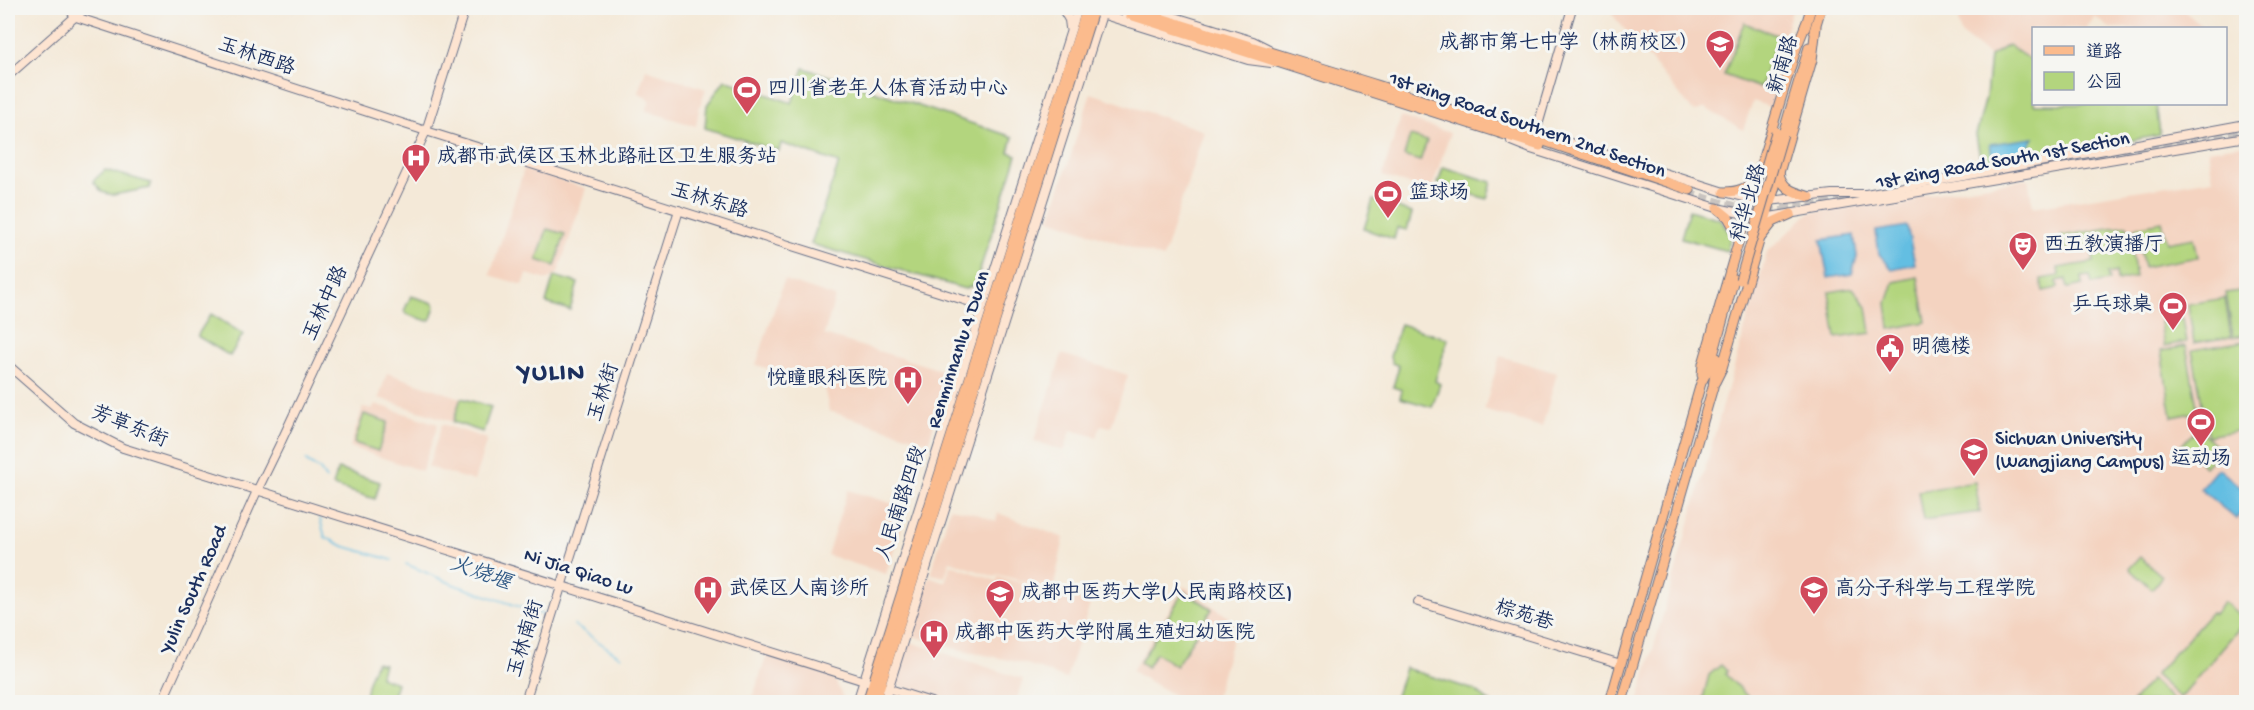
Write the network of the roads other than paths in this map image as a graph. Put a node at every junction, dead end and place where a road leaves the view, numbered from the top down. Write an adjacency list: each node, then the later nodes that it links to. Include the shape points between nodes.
1 (68, 8): 11 (main road)
2 (85, 8): 11 (main road)
3 (465, 8): 20 (main road, 玉林中路)
4 (1062, 8): 14 (main road)
5 (1146, 8): 16 (main road, 1st Ring Road Southern 2nd Section, via 1253,41)
6 (1572, 8): 21 (main road)
7 (1810, 8): 12 (main road, 新南路)
8 (1821, 8): 13 (main road, 新南路)
9 (1091, 9): 10 (main road, 1st Ring Road Southern 2nd Section); 14 (main road, 人民南路四段); 15 (main road, 人民南路四段); 51 (main road, Renminnanlu 4 Duan)
10 (1128, 15): 15 (main road, via 1108,21); 16 (main road, 1st Ring Road Southern 2nd Section)
11 (76, 17): 17 (main road); 20 (main road, 玉林西路)
12 (1806, 24): 22 (main road, 新南路); 24 (main road, 科华北路)
13 (1816, 27): 22 (main road, 新南路); 25 (main road, 科华北路, via 1812,60)
14 (1070, 30): 43 (main road, 人民南路四段)
15 (1096, 32): 51 (main road, 人民南路四段)
16 (1280, 59): 19 (main road, 1st Ring Road Southern 2nd Section)
17 (8, 76)
18 (2247, 124): 31 (main road, 1st Ring Road South 1st Section, via 1866,194)
19 (1486, 125): 21 (main road, 1st Ring Road Southern 2nd Section); 29 (main road); 33 (main road, 1st Ring Road Southern 2nd Section, via 1531,149)
20 (426, 130): 36 (main road, 玉林东路); 47 (main road, 玉林中路)
21 (1536, 132): 28 (main road, 1st Ring Road Southern 2nd Section)
22 (1780, 133): 42 (main road, 科华北路, bridge)
23 (2247, 137): 38 (main road, 1st Ring Road South 1st Section)
24 (1767, 145): 25 (main road, via 1767,155 1773,159 1779,159); 27 (main road, 科华北路)
25 (1785, 150): 26 (main road, 科华北路)
26 (1779, 169): 31 (main road, via 1786,189); 34 (main road, 科华北路)
27 (1758, 174): 30 (main road, via 1748,187); 32 (main road, 科华北路)
28 (1704, 186): 30 (main road, 1st Ring Road Southern 2nd Section); 33 (main road, via 1704,197)
29 (1689, 192)
30 (1724, 192): 32 (main road, 1st Ring Road Southern 2nd Section)
31 (1810, 197): 34 (main road, 1st Ring Road South 1st Section)
32 (1751, 198): 34 (main road, 1st Ring Road Southern 2nd Section); 37 (main road, 科华北路)
33 (1696, 201): 35 (main road, 1st Ring Road Southern 2nd Section)
34 (1769, 201): 39 (main road, 科华北路)
35 (1717, 208): 37 (main road, 1st Ring Road Southern 2nd Section); 40 (main road)
36 (679, 210): 43 (main road, 玉林东路); 48 (main road, 玉林街)
37 (1747, 213): 39 (main road, 1st Ring Road Southern 2nd Section); 40 (main road, 科华北路)
38 (1791, 214): 39 (main road, 1st Ring Road South 1st Section); 41 (main road, via 1773,222)
39 (1764, 218): 41 (main road, 科华北路)
40 (1741, 235): 41 (main road, via 1747,226 1754,225 1759,228); 45 (main road, 科华北路, via 1703,364)
41 (1759, 237): 46 (main road, 科华北路, via 1722,368)
42 (1737, 280): 45 (main road, 科华北路); 46 (main road, 科华北路)
43 (983, 306): 51 (main road, 人民南路四段)
44 (8, 365): 47 (main road, 芳草东街, via 84,429 123,448)
45 (1701, 383): 50 (main road, 科华北路)
46 (1713, 387): 60 (main road, 科华北路)
47 (257, 491): 48 (main road, Ni Jia Qiao Lu); 52 (main road, Yulin South Road)
48 (562, 585): 51 (main road, Ni Jia Qiao Lu); 53 (main road, 玉林南街)
49 (1418, 602): 50 (main road, 棕苑巷)
50 (1621, 664): 59 (main road, 科华北路)
51 (876, 685): 54 (main road, 人民南路四段); 55 (main road, Renminnanlu 4 Duan); 56 (main road, Renminnanlu 4 Duan); 57 (main road, 人民南路四段); 58 (main road, Ni Jia Qiao Lu)
52 (162, 702)
53 (525, 702)
54 (857, 702)
55 (867, 702)
56 (875, 702)
57 (884, 702)
58 (931, 702)
59 (1610, 702)
60 (1622, 702)

